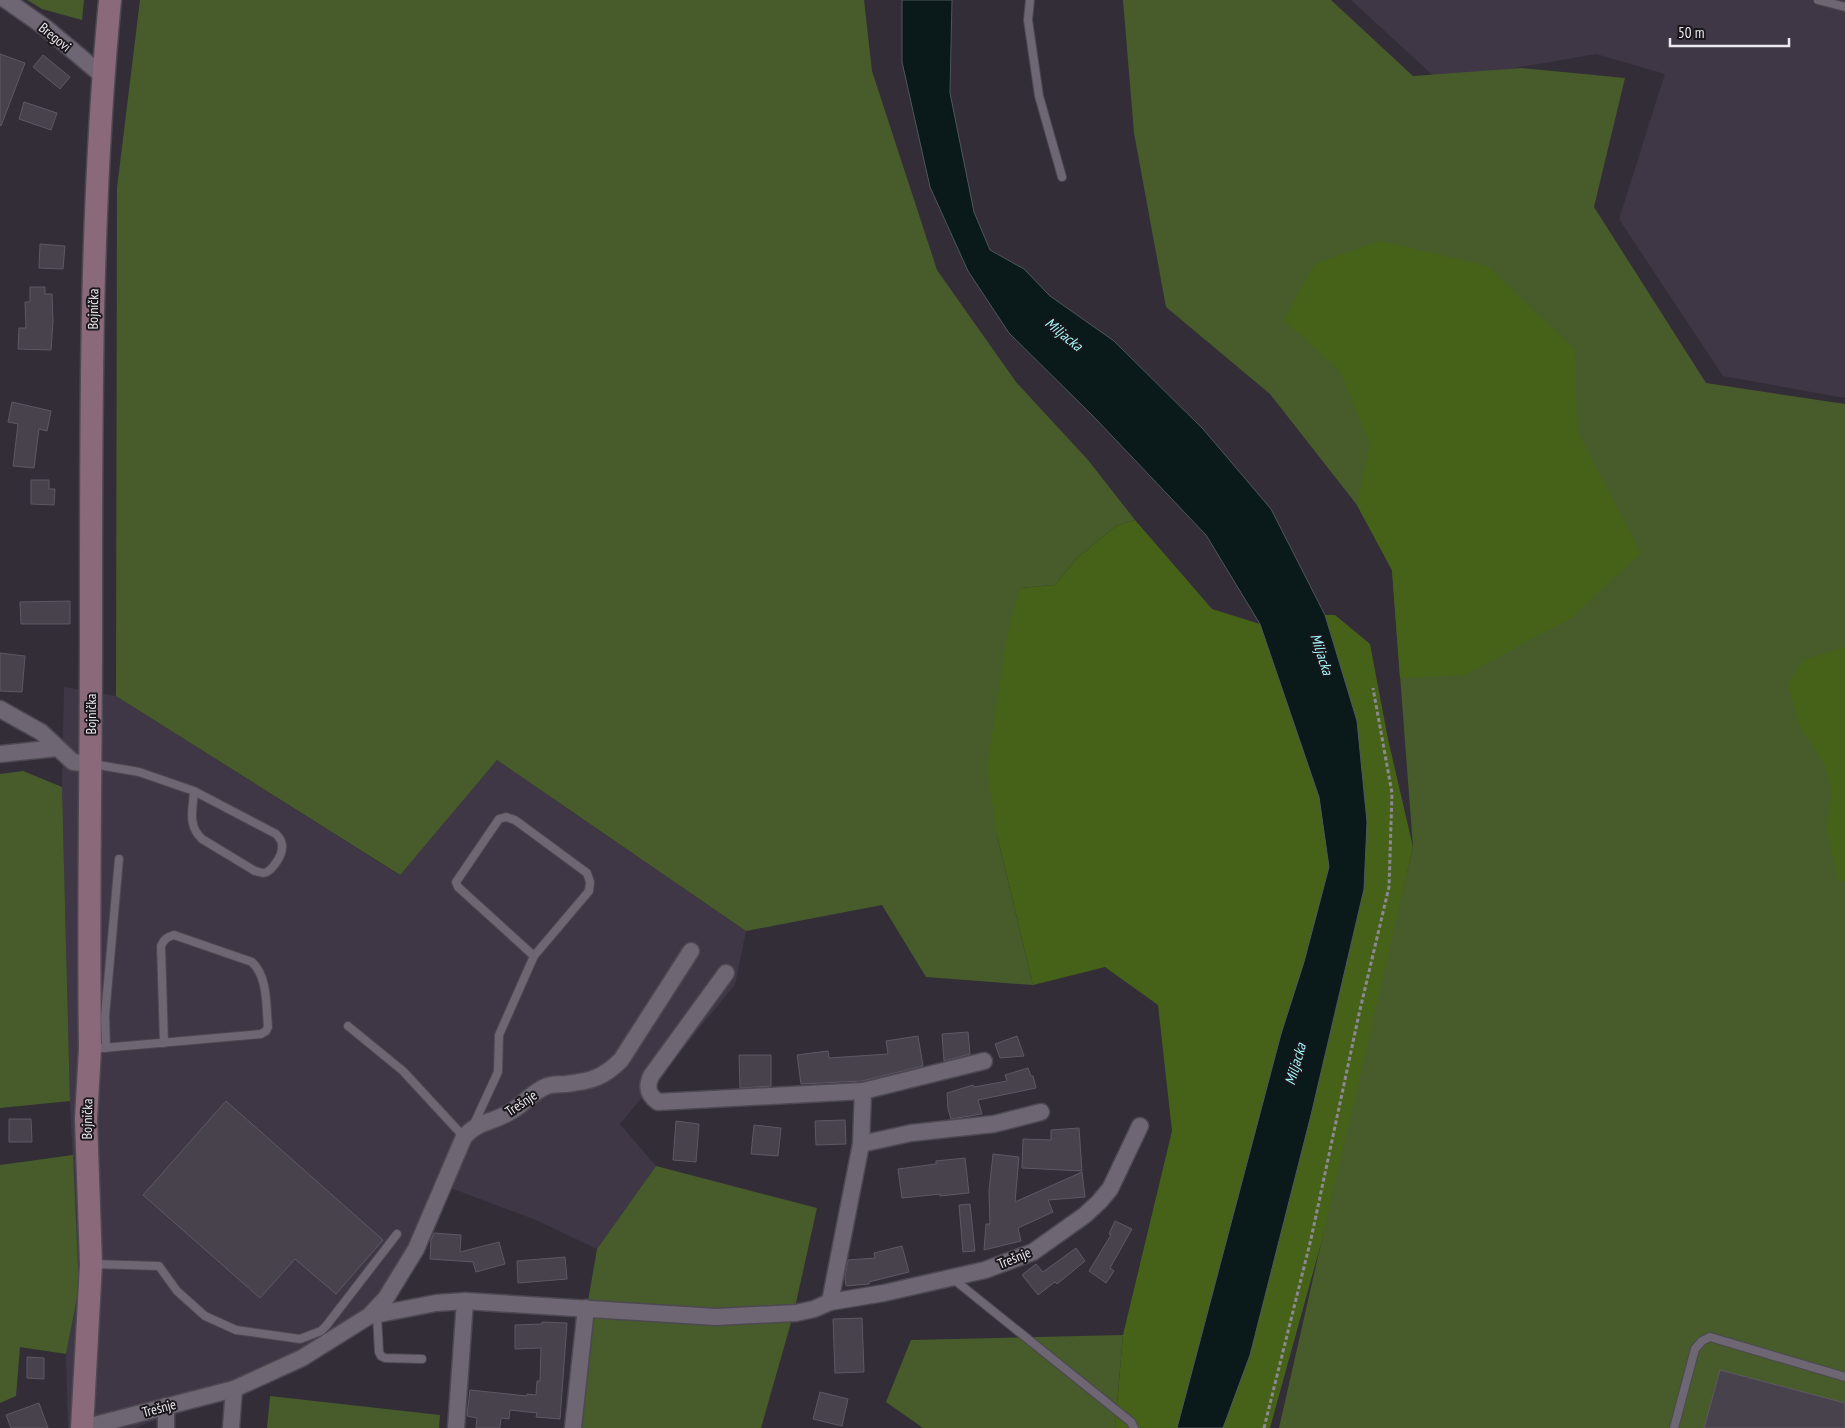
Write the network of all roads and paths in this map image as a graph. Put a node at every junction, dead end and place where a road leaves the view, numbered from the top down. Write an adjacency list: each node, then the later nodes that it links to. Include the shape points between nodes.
1 (6, 0): 6 (street, Bregovi, via 46,28)
2 (110, 0): 6 (main road, Bojnička)
3 (1030, 0): 7 (lane, via 1028,20 1039,96)
4 (1818, 0): 5 (lane)
5 (1845, 7)
6 (103, 76): 12 (main road, Bojnička, via 94,252)
7 (1062, 177)
8 (1373, 688): 44 (path, via 1392,793 1390,887 1311,1239)
9 (0, 708): 10 (street, via 41,732)
10 (57, 748): 11 (street); 12 (street, via 73,762)
11 (0, 754)
12 (91, 764): 13 (lane, via 138,772); 20 (main road, Bojnička)
13 (194, 791): 13 (lane, via 276,834 282,848 269,872 255,871 195,833 192,824)
14 (119, 859): 20 (lane, via 105,1016)
15 (691, 951): 25 (street, Trešnje, via 610,1072 584,1082 548,1086 535,1092 511,1112)
16 (534, 956): 16 (lane, via 588,892 590,882 587,873 506,816 499,819 456,882); 25 (lane, via 499,1035 498,1072)
17 (726, 973): 22 (street, via 651,1076 648,1092 652,1098 658,1102)
18 (348, 1026): 25 (lane, via 403,1071)
19 (164, 1043): 19 (lane, via 266,1032 268,1027 259,968 252,962 174,935 168,937 161,946); 20 (lane)
20 (98, 1049): 28 (main road, Bojnička, via 86,1119)
21 (984, 1061): 22 (street)
22 (863, 1092): 26 (street)
23 (1041, 1112): 26 (street, via 994,1124 911,1133)
24 (1140, 1126): 29 (street, Trešnje, via 1110,1189 1085,1215 1033,1252 985,1270)
25 (468, 1132): 33 (street, Trešnje, via 416,1248)
26 (861, 1144): 31 (street)
27 (397, 1234): 28 (lane, via 326,1326 300,1339 236,1330 205,1316 177,1291 159,1266)
28 (91, 1264): 38 (main road, Bojnička)
29 (950, 1277): 31 (street, Trešnje); 43 (lane, via 1132,1422)
30 (464, 1302): 32 (street, Trešnje); 33 (street, Trešnje, via 436,1303); 41 (street)
31 (830, 1302): 32 (street, Trešnje, via 796,1313 716,1317)
32 (586, 1308): 42 (street)
33 (373, 1315): 34 (lane, via 381,1356); 36 (street, Trešnje, via 302,1358)
34 (422, 1359)
35 (1845, 1377): 45 (lane, via 1710,1337 1695,1349)
36 (234, 1389): 37 (street, Trešnje); 40 (street)
37 (166, 1406): 38 (street, Trešnje); 39 (street)
38 (83, 1428)
39 (166, 1428)
40 (231, 1428)
41 (456, 1428)
42 (574, 1428)
43 (1134, 1428)
44 (1264, 1428)
45 (1674, 1428)

